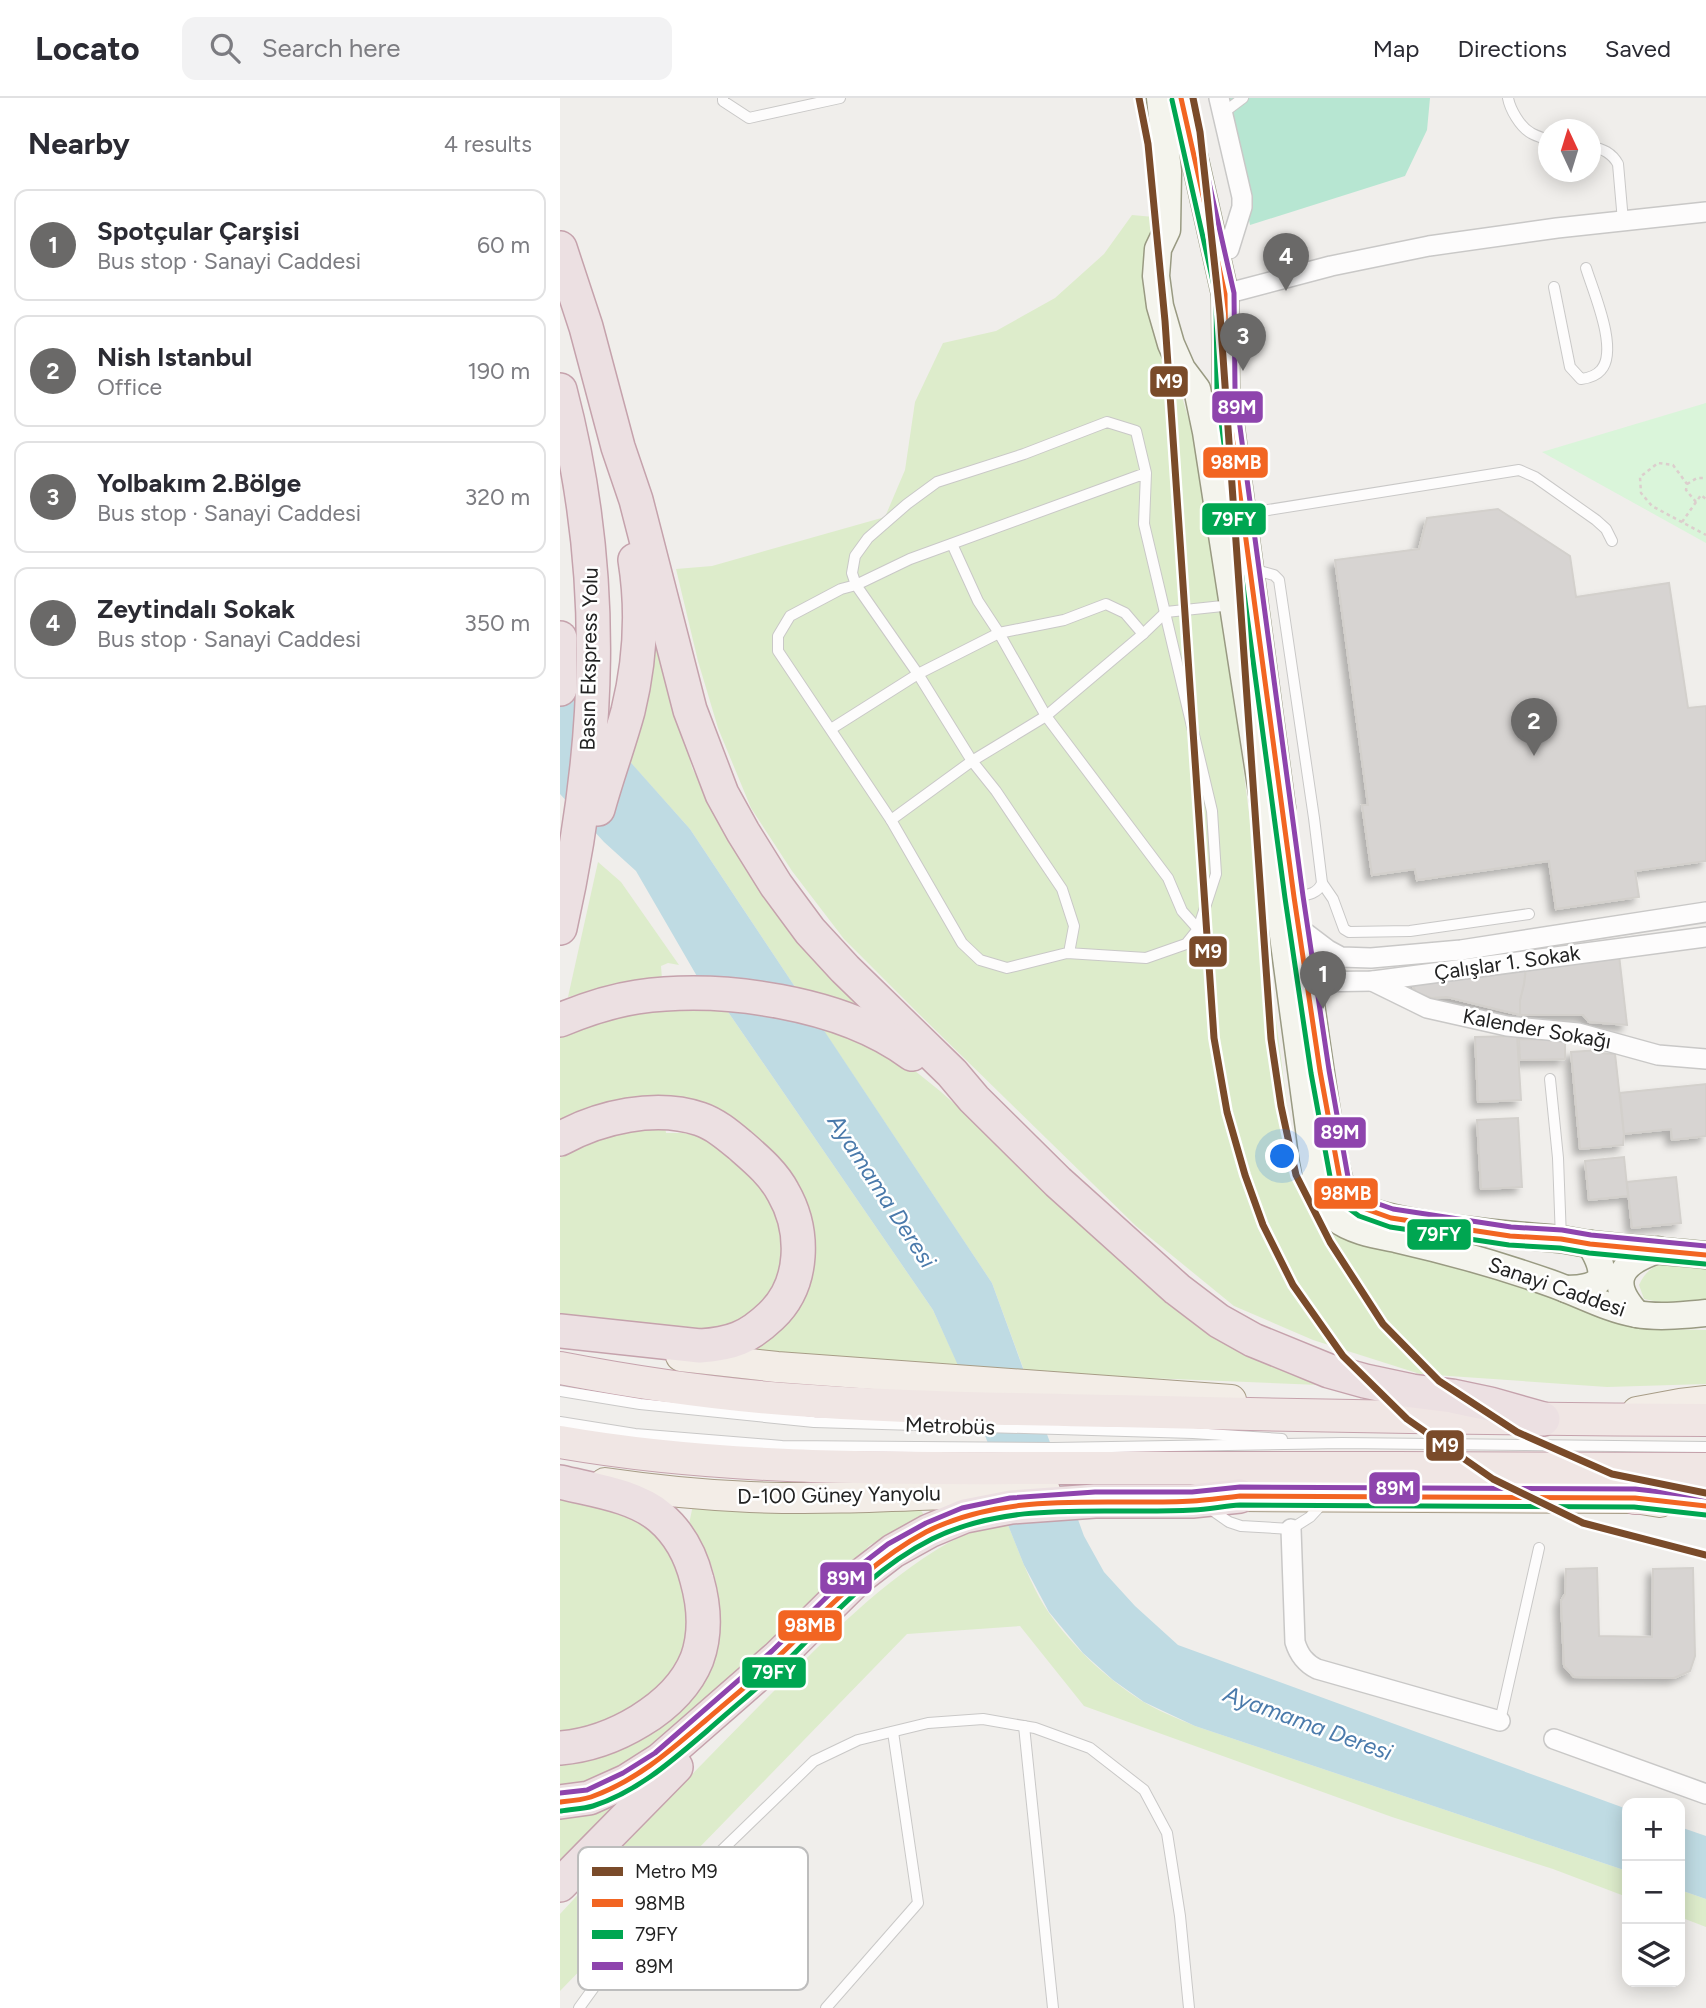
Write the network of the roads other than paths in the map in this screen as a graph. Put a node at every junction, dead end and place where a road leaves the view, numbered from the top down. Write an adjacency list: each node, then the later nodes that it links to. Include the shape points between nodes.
1 (723, 98): 2 (lane, via 749,118)
2 (840, 98)
3 (1160, 98): 12 (main road, Sanayi Caddesi, via 1168,171)
4 (1181, 98): 14 (main road, Sanayi Caddesi)
5 (1243, 98): 7 (lane)
6 (1508, 98): 8 (lane, via 1525,129)
7 (1221, 106): 14 (street, via 1242,197 1229,248)
8 (1538, 136)
9 (1601, 149): 11 (lane, via 1618,164)
10 (1706, 212): 11 (street)
11 (1623, 221): 17 (street, via 1429,246)
12 (1167, 230): 14 (main road, via 1179,225 1193,228); 19 (main road, Sanayi Caddesi, via 1158,249 1156,276 1160,306)
13 (560, 248): 21 (highway)
14 (1215, 249): 17 (main road, Sanayi Caddesi)
15 (1586, 268): 16 (lane, via 1607,345 1605,364 1592,377 1581,379 1570,367)
16 (1554, 287)
17 (1225, 294): 18 (main road, Sanayi Caddesi)
18 (1226, 361): 19 (main road, via 1215,371); 23 (main road, Sanayi Caddesi)
19 (1182, 369): 23 (main road, Sanayi Caddesi, via 1197,389)
20 (560, 390): 41 (highway, Basın Ekspress Yolu, via 580,474 591,562 593,696)
21 (618, 447): 41 (highway, via 620,483 637,570 638,654 627,712); 57 (highway, via 690,710 722,794 776,885 810,931)
22 (1146, 474): 26 (lane); 28 (lane, via 1136,431 1107,422 937,482 867,538 855,556 852,573); 30 (lane, via 1144,524)
23 (1226, 483): 24 (main road, Sanayi Caddesi); 29 (main road, Sanayi Caddesi)
24 (1242, 514): 25 (lane, via 1519,470 1596,520); 27 (main road, Sanayi Caddesi)
25 (1612, 541)
26 (952, 544): 28 (lane); 31 (lane, via 978,601)
27 (1250, 568): 42 (lane, via 1279,580); 43 (main road, Sanayi Caddesi)
28 (856, 584): 35 (lane); 38 (lane, via 790,616 778,636 778,651)
29 (1233, 604): 30 (lane); 63 (main road, Sanayi Caddesi, via 1323,1203 1350,1227 1455,1252)
30 (1166, 612): 32 (lane); 48 (lane, via 1212,811 1216,874)
31 (999, 633): 32 (lane, via 1063,620 1106,604 1125,613); 35 (lane); 37 (lane)
32 (1143, 634): 37 (lane)
33 (560, 638): 34 (highway, Basın Ekspress Yolu)
34 (561, 664): 36 (highway, Basın Ekspress Yolu)
35 (918, 674): 38 (lane); 39 (lane)
36 (560, 689)
37 (1046, 716): 39 (lane); 48 (lane, via 1168,878 1182,911)
38 (831, 729): 40 (lane)
39 (972, 761): 40 (lane); 50 (lane, via 1062,889 1074,926)
40 (891, 820): 50 (lane, via 962,943 979,960 1007,968)
41 (584, 835): 46 (highway)
42 (1322, 883): 43 (lane, via 1311,894); 45 (lane, via 1349,932 1410,931)
43 (1294, 897): 47 (main road, Sanayi Caddesi)
44 (1706, 912): 51 (street, via 1461,950)
45 (1530, 914)
46 (560, 928)
47 (1299, 928): 51 (street, Kalender Sokağı); 53 (main road, Sanayi Caddesi)
48 (1198, 929): 50 (lane, via 1186,944 1146,958)
49 (1706, 937): 52 (street, Çalışlar 1. Sokak)
50 (1069, 953)
51 (1341, 957): 52 (street, Kalender Sokağı)
52 (1373, 981): 53 (street, Çalışlar 1. Sokak); 55 (street, Kalender Sokağı, via 1427,1007 1467,1017 1578,1033 1658,1055)
53 (1308, 982): 59 (main road, Sanayi Caddesi, via 1336,1163 1348,1198 1391,1218)
54 (560, 1020): 57 (highway, via 608,1003 700,993 798,1006 887,1037)
55 (1706, 1059)
56 (1550, 1079): 59 (lane)
57 (974, 1099): 71 (highway, via 1058,1182 1219,1321 1329,1371)
58 (560, 1139): 66 (highway, via 605,1120 636,1114 678,1114 713,1125 769,1171 783,1191 796,1227 798,1249 797,1268 786,1298 764,1323 738,1340 700,1346)
59 (1561, 1239): 60 (main road, Sanayi Caddesi)
60 (1590, 1244): 61 (main road, Sanayi Caddesi); 63 (main road, via 1600,1261 1600,1278 1584,1289)
61 (1658, 1250): 62 (main road, Sanayi Caddesi); 65 (main road, via 1642,1255 1622,1273 1625,1301)
62 (1706, 1255)
63 (1566, 1289): 65 (main road, Sanayi Caddesi)
64 (1706, 1313): 65 (main road, Sanayi Caddesi)
65 (1637, 1314)
66 (560, 1333): 70 (main road, via 644,1350 777,1367 1276,1403)
67 (560, 1368): 70 (highway, via 811,1402)
68 (560, 1391): 76 (lane, Metrobüs, via 814,1422 1193,1433)
69 (1706, 1401): 72 (main road, via 1640,1411)
70 (1364, 1416): 71 (highway)
71 (1543, 1419): 72 (highway)
72 (1615, 1420): 73 (highway)
73 (1706, 1420)
74 (560, 1422): 76 (lane, Metrobüs, via 635,1434 782,1446 1066,1448)
75 (560, 1441): 78 (highway, via 678,1458 798,1465)
76 (1342, 1443): 77 (lane, Metrobüs)
77 (1706, 1447)
78 (1706, 1469)
79 (560, 1476): 81 (main road, D-100 Güney Yanyolu, via 664,1491 751,1497 1097,1490)
80 (560, 1482): 94 (highway, via 629,1500 674,1530 694,1567 703,1619 693,1665 663,1703 625,1729)
81 (1240, 1496): 82 (main road, D-100 Güney Yanyolu); 85 (highway)
82 (1328, 1496): 84 (main road, D-100 Güney Yanyolu); 87 (lane, via 1310,1517)
83 (1706, 1496): 84 (highway)
84 (1635, 1498): 86 (main road, D-100 Güney Yanyolu)
85 (1202, 1499): 87 (lane, via 1229,1522); 89 (highway, via 1021,1506 965,1516 893,1551 858,1578)
86 (1706, 1506)
87 (1291, 1529): 90 (street, via 1295,1642 1305,1661 1317,1669)
88 (1539, 1548): 90 (lane)
89 (778, 1657): 96 (highway, via 660,1760 589,1798); 97 (highway, via 741,1703)
90 (1500, 1721)
91 (1024, 1726): 92 (lane, via 983,1718 928,1723); 104 (lane); 105 (lane, via 1090,1748 1144,1790 1167,1833)
92 (893, 1732): 98 (lane, via 858,1740 814,1761); 103 (lane, via 918,1903)
93 (1554, 1739): 95 (street)
94 (560, 1748)
95 (1706, 1794)
96 (560, 1802)
97 (596, 1847)
98 (726, 1847)
99 (578, 1866): 100 (highway)
100 (560, 1885)
101 (592, 1990): 102 (lane)
102 (579, 2008)
103 (826, 2008)
104 (1053, 2008)
105 (1189, 2008)

